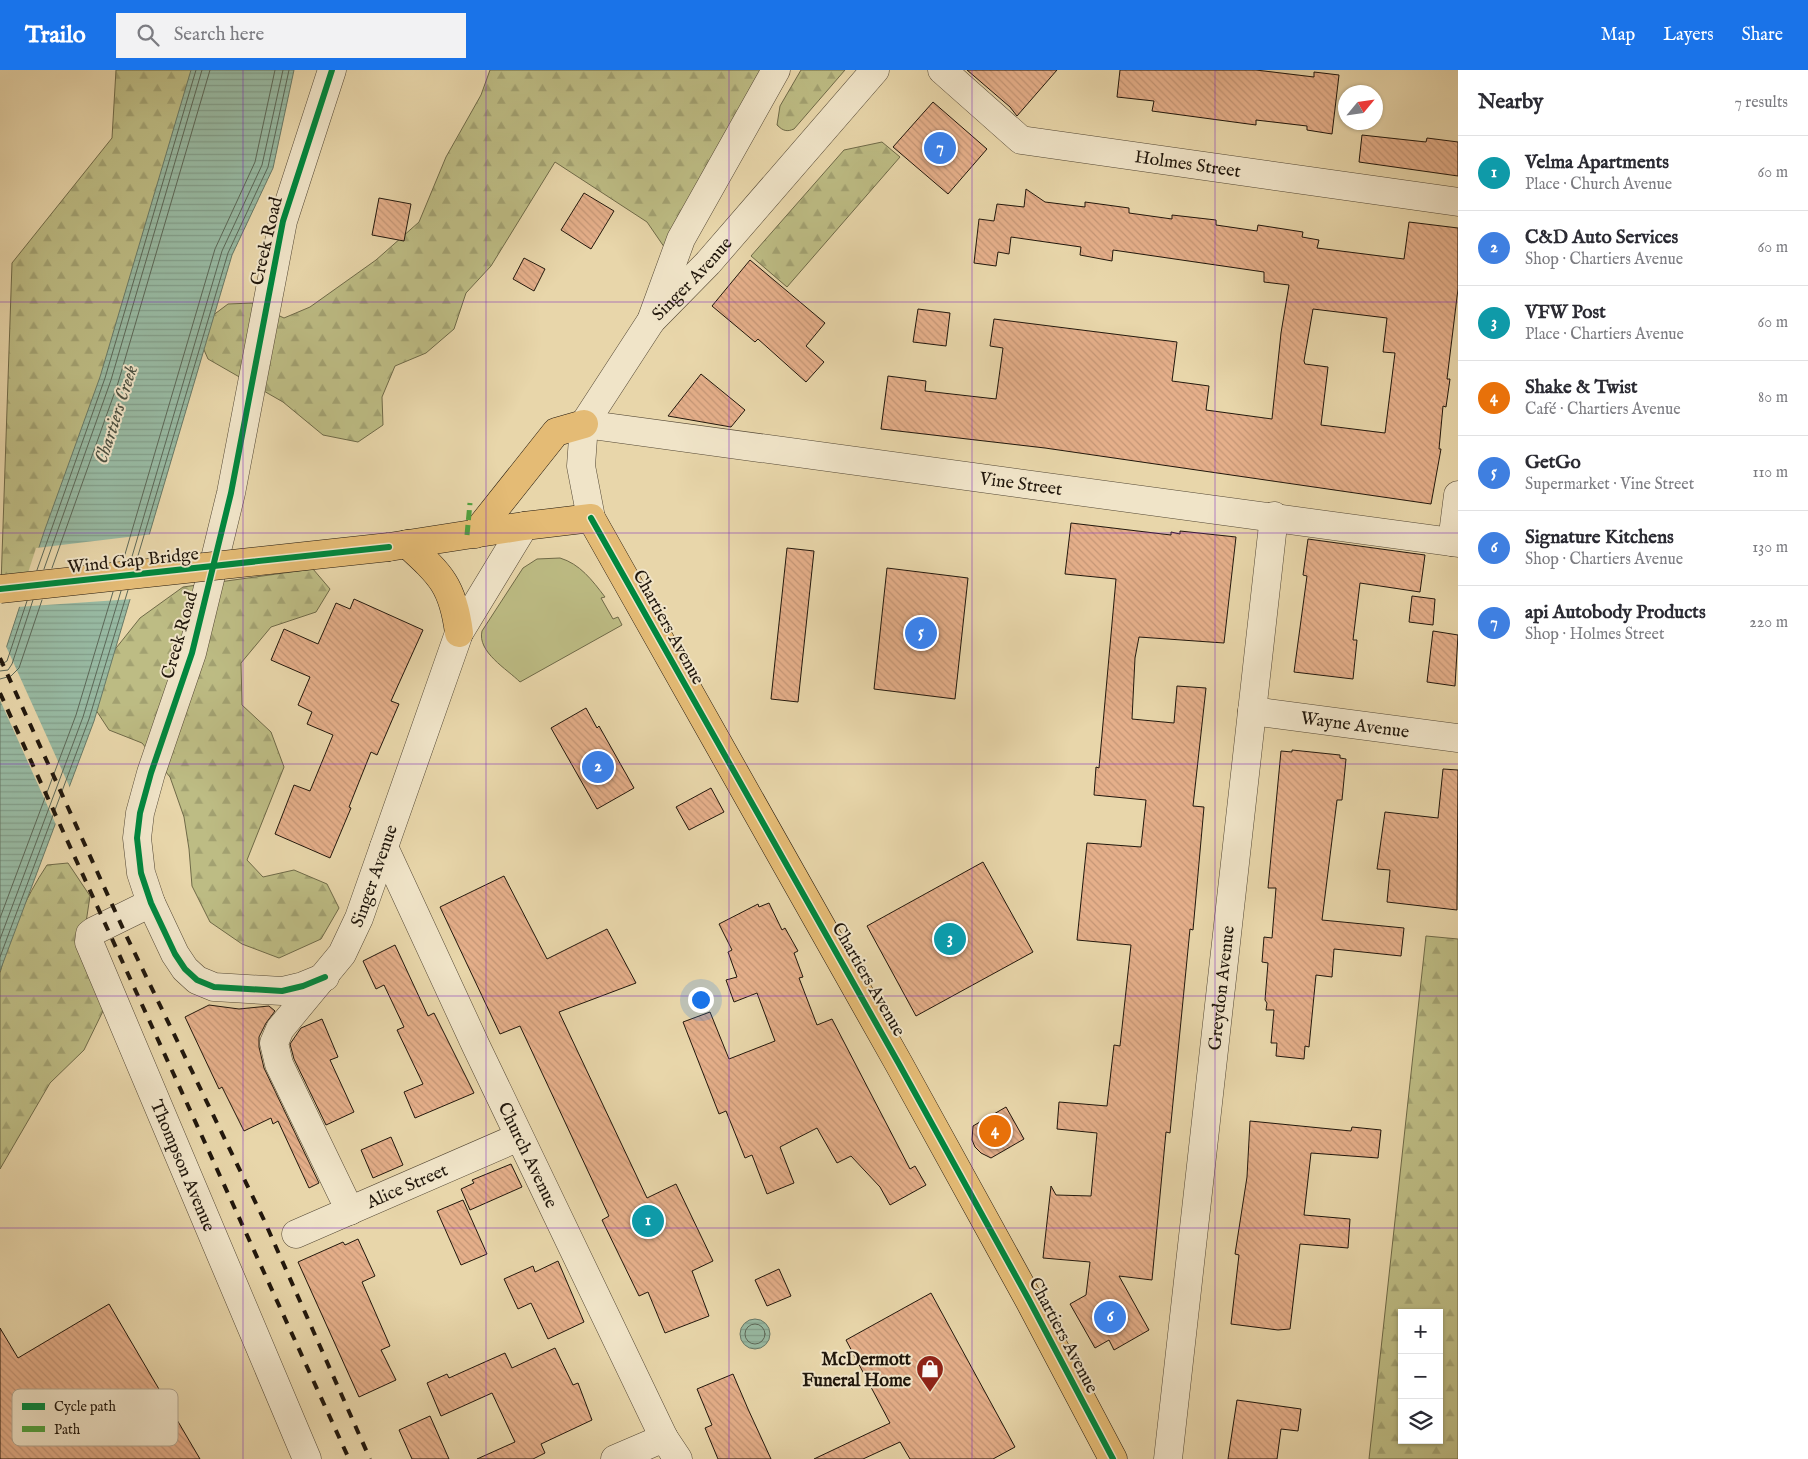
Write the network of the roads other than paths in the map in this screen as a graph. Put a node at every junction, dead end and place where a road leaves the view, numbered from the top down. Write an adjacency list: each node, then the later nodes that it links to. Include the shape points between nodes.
1 (332, 70): 20 (street, Creek Road, via 283,221 231,493 192,653 140,813 137,838 140,873)
2 (776, 70): 6 (street, via 681,239)
3 (875, 70): 6 (street, Singer Avenue, via 708,263)
4 (942, 70): 5 (street, Holmes Street, via 1021,140)
5 (1458, 202)
6 (651, 321): 7 (street, Singer Avenue)
7 (584, 424): 9 (street, Vine Street); 10 (street, Singer Avenue, via 581,466); 12 (main road, via 556,432)
8 (1458, 495): 13 (street)
9 (1274, 516): 13 (street, Vine Street); 17 (street, Greydon Avenue)
10 (591, 518): 11 (main road, Wind Gap Bridge); 28 (main road, Chartiers Avenue, via 899,1064)
11 (524, 526): 12 (main road, Wind Gap Bridge); 16 (street, Singer Avenue)
12 (476, 534): 14 (main road, Wind Gap Bridge)
13 (1455, 542)
14 (398, 546): 15 (main road, Wind Gap Bridge, bridge); 16 (main road, via 437,572 450,591)
15 (0, 590)
16 (459, 633): 19 (street, Singer Avenue)
17 (1252, 711): 18 (street, Wayne Avenue); 29 (street, Greydon Avenue)
18 (1458, 738)
19 (384, 847): 21 (street, Singer Avenue, via 359,918 342,954); 22 (street, Church Avenue)
20 (151, 904): 21 (street, Creek Road, via 185,969 197,980 214,988 282,991); 26 (street, Thompson Avenue, via 94,931 88,942)
21 (325, 977): 23 (street, Singer Avenue, via 280,1030 274,1043 279,1064)
22 (519, 1137): 23 (street, Alice Street); 25 (street, Church Avenue)
23 (350, 1211): 24 (street, Alice Street)
24 (296, 1234)
25 (671, 1448): 27 (street)
26 (307, 1459)
27 (615, 1459)
28 (1113, 1459)
29 (1168, 1459)

